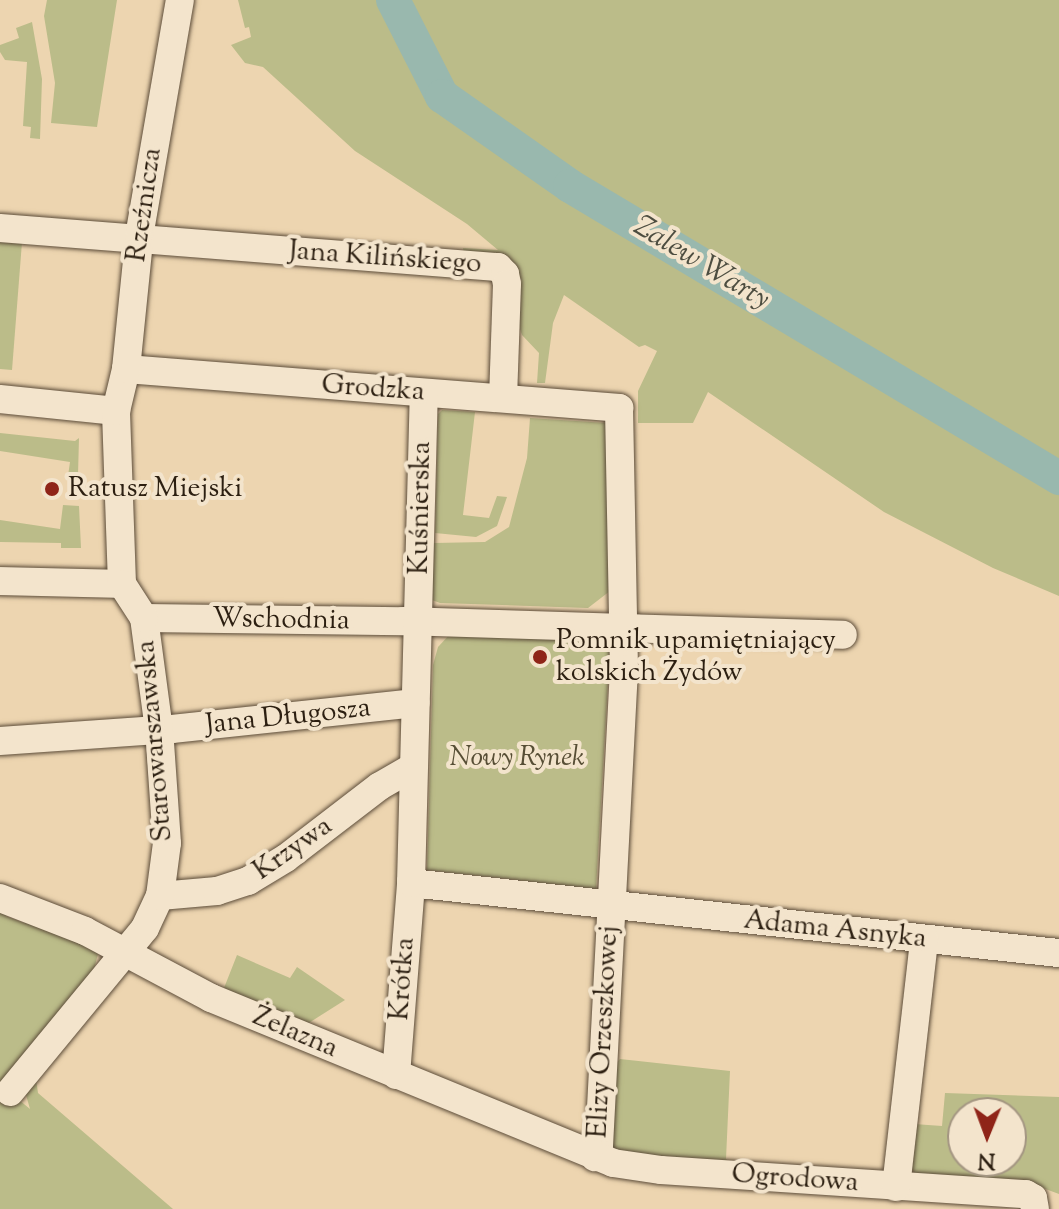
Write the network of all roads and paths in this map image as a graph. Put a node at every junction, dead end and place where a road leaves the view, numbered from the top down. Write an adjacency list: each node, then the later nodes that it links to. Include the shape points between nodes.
1 (180, 0): 3 (street, Rzeźnicza)
2 (0, 228): 3 (street)
3 (139, 241): 4 (street, Rzeźnicza); 6 (street, Jana Kilińskiego, via 498,267 507,284)
4 (126, 369): 5 (street, Grodzka); 8 (street, Rzeźnicza)
5 (424, 393): 6 (street, Grodzka); 12 (street, Kuśnierska)
6 (503, 397): 13 (street, Grodzka, via 619,408)
7 (0, 399): 8 (street)
8 (116, 411): 10 (street, Rzeźnicza)
9 (0, 581): 10 (street)
10 (122, 584): 11 (street, Starowarszawska)
11 (144, 618): 12 (street, Wschodnia); 16 (street, Starowarszawska)
12 (419, 622): 13 (street); 15 (street)
13 (624, 627): 14 (street); 22 (street)
14 (843, 635)
15 (416, 703): 16 (street, Jana Długosza); 18 (street)
16 (159, 730): 17 (street, Jana Długosza); 20 (street, Starowarszawska, via 167,843)
17 (0, 741)
18 (413, 767): 19 (street); 20 (street, Krzywa, via 258,875 217,891)
19 (411, 883): 22 (street); 26 (street, Krótka)
20 (160, 896): 24 (street, Starowarszawska, via 145,928)
21 (0, 898): 24 (street, Żelazna, via 85,931)
22 (611, 906): 23 (street, Adama Asnyka); 28 (street, Elizy Orzeszkowej)
23 (924, 940): 25 (street, Adama Asnyka); 29 (street)
24 (123, 953): 26 (street, Żelazna, via 182,985); 27 (street, Starowarszawska)
25 (1059, 953)
26 (396, 1075): 28 (street, Żelazna)
27 (10, 1092)
28 (595, 1157): 29 (street, Ogrodowa, via 639,1168)
29 (896, 1187): 30 (street, Ogrodowa, via 1026,1194)
30 (1035, 1209)

